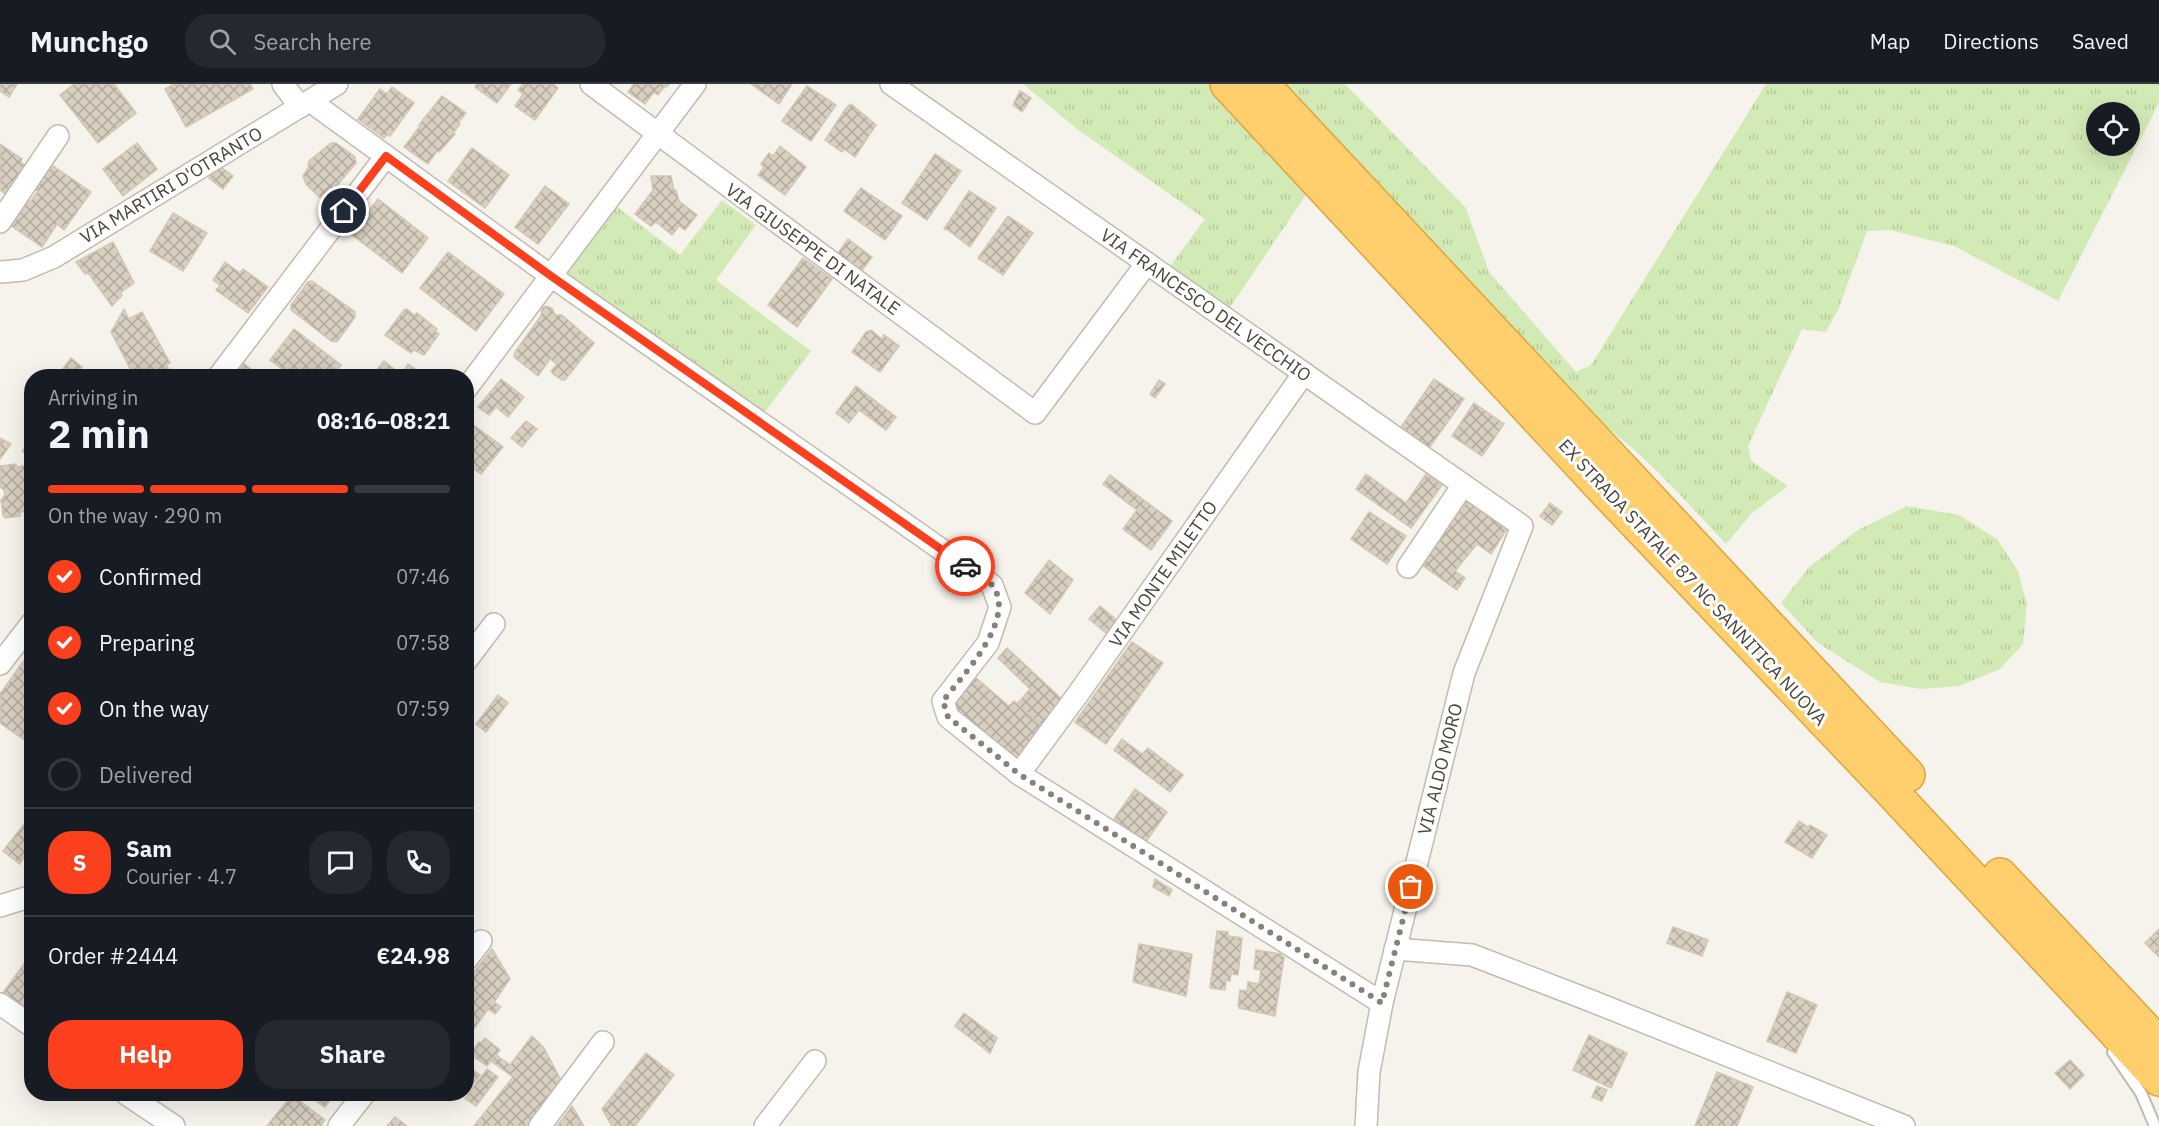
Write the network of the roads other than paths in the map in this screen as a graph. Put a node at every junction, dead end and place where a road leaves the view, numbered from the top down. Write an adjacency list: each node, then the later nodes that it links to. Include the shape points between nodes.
1 (283, 84): 8 (street)
2 (337, 84): 8 (street, VIA MARTIRI D'OTRANTO)
3 (591, 84): 10 (street, VIA GIUSEPPE DI NATALE)
4 (695, 84): 10 (street)
5 (891, 84): 14 (street, VIA FRANCESCO DEL VECCHIO)
6 (1227, 84): 9 (highway, EX STRADA STATALE 87 NC SANNITICA NUOVA)
7 (1262, 84): 9 (highway, EX STRADA STATALE 87 NC SANNITICA NUOVA)
8 (305, 104): 12 (street); 15 (street, VIA MARTIRI D'OTRANTO, via 54,257 23,270)
9 (1283, 125): 30 (highway, EX STRADA STATALE 87 NC SANNITICA NUOVA, via 1607,493); 34 (highway, EX STRADA STATALE 87 NC SANNITICA NUOVA)
10 (658, 134): 14 (street, VIA GIUSEPPE DI NATALE, via 1035,413); 16 (street)
11 (58, 136): 13 (street)
12 (386, 156): 16 (street); 17 (street)
13 (0, 222)
14 (1147, 263): 18 (street, VIA FRANCESCO DEL VECCHIO)
15 (0, 272)
16 (551, 276): 19 (street); 27 (street, via 992,585 1000,607 988,643 943,701 948,717)
17 (224, 369)
18 (1304, 373): 20 (street, VIA FRANCESCO DEL VECCHIO); 27 (street, VIA MONTE MILETTO)
19 (474, 378)
20 (1463, 485): 21 (street, VIA FRANCESCO DEL VECCHIO); 22 (street)
21 (1522, 526): 32 (street, VIA ALDO MORO, via 1464,673)
22 (1408, 567)
23 (494, 624): 25 (street)
24 (24, 633): 26 (street)
25 (474, 650)
26 (0, 664)
27 (1019, 774): 36 (street)
28 (24, 898): 29 (street)
29 (0, 906)
30 (2006, 914): 35 (lane); 44 (highway, EX STRADA STATALE 87 NC SANNITICA NUOVA)
31 (481, 941): 33 (street)
32 (1395, 949): 36 (street, VIA ALDO MORO); 52 (street, via 1472,955)
33 (474, 950)
34 (2090, 970): 39 (lane); 41 (highway, EX STRADA STATALE 87 NC SANNITICA NUOVA)
35 (2060, 989)
36 (1382, 1003): 51 (street, VIA ALDO MORO, via 1369,1072)
37 (0, 1004): 38 (street)
38 (24, 1020)
39 (2159, 1028)
40 (603, 1041): 49 (street)
41 (2159, 1044)
42 (2107, 1046): 53 (lane, via 2136,1086)
43 (815, 1061): 50 (street)
44 (2159, 1079)
45 (140, 1101): 47 (street)
46 (359, 1101): 48 (street)
47 (174, 1126)
48 (339, 1126)
49 (540, 1126)
50 (765, 1126)
51 (1366, 1126)
52 (1904, 1126)
53 (2155, 1126)

